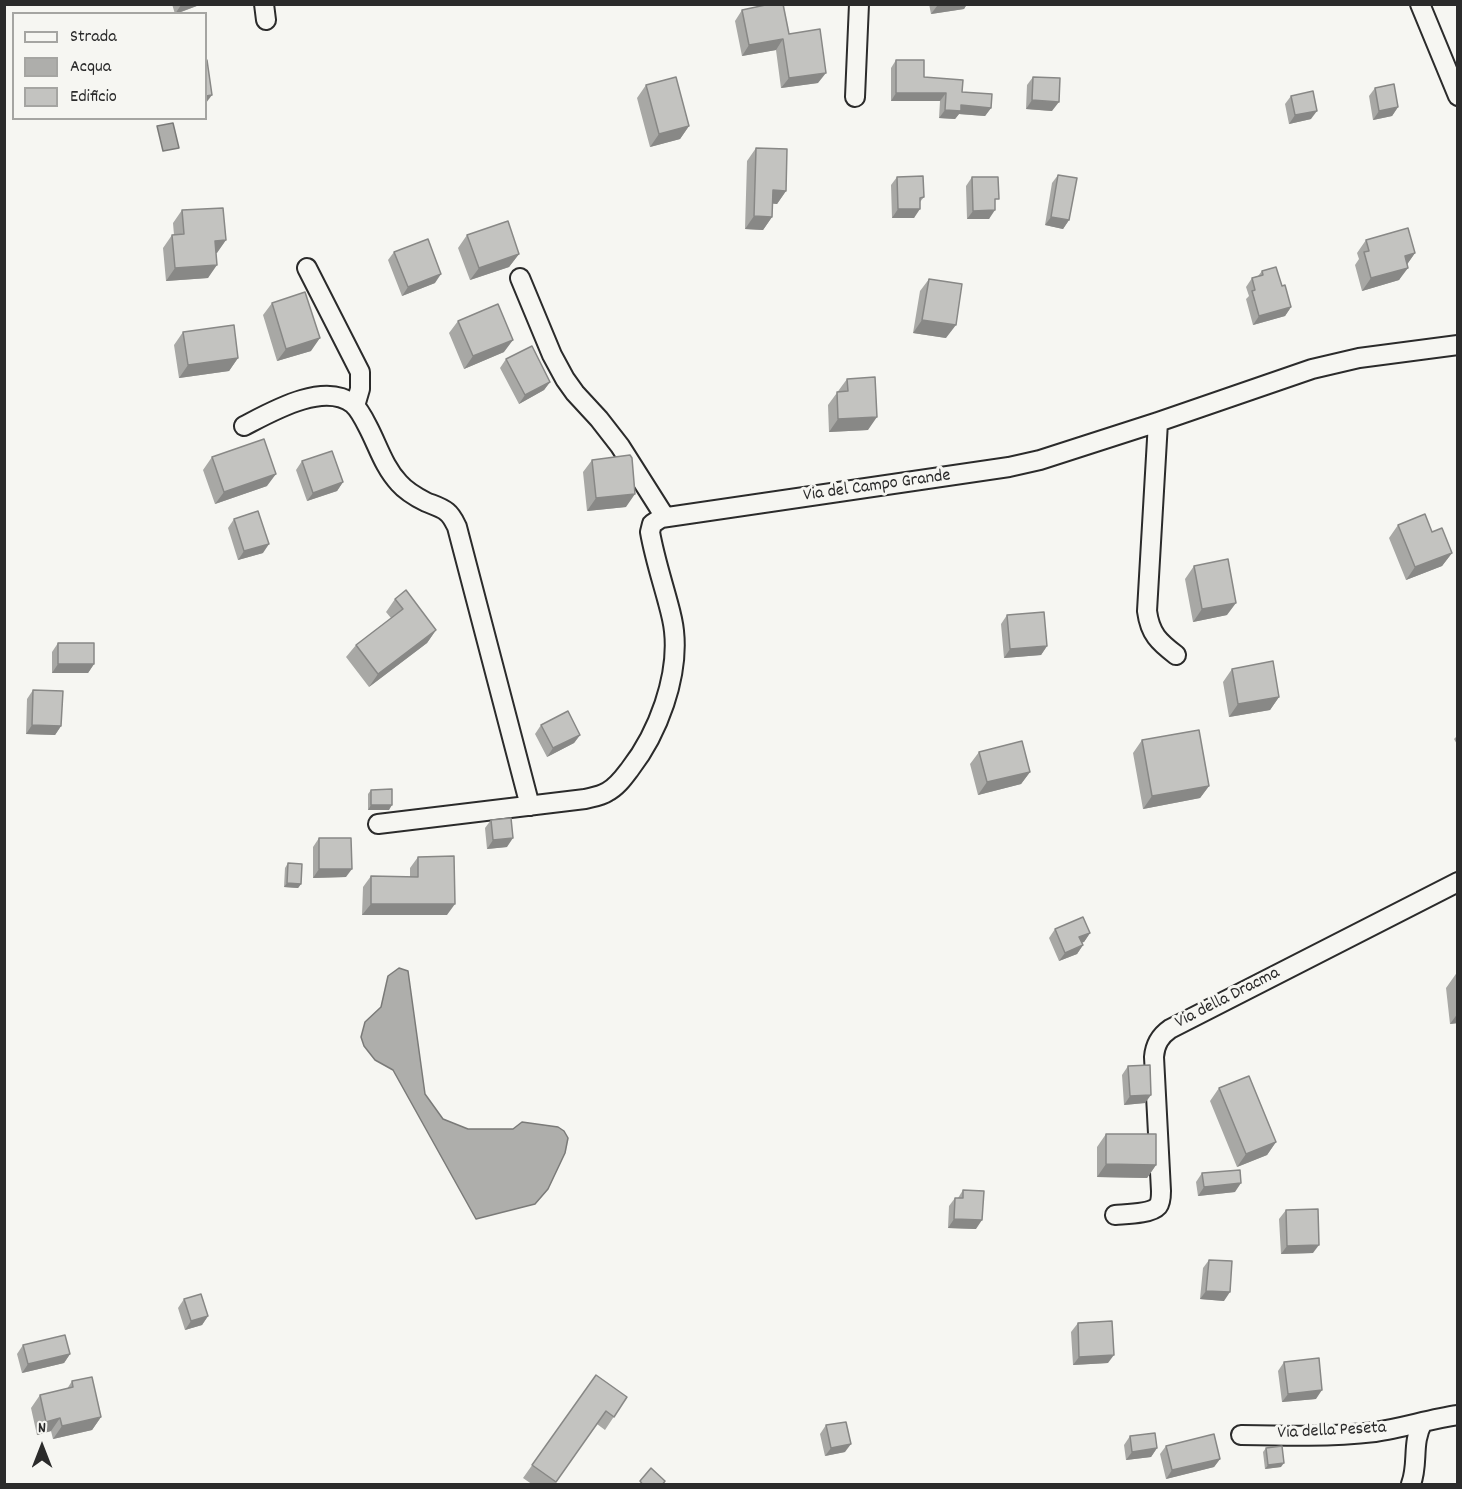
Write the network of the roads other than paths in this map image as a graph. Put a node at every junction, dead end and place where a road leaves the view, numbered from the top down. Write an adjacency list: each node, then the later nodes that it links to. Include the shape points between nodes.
1 (859, 4): 4 (street)
2 (1420, 4): 3 (street)
3 (1458, 96)
4 (855, 97)
5 (306, 268): 8 (street, via 360,372)
6 (520, 278): 11 (street, via 565,379 620,446)
7 (1458, 345): 9 (street, Via del Campo Grande, via 1339,362)
8 (356, 406): 10 (street, via 336,397 310,398 290,403); 13 (street, via 398,482 419,499 447,512 454,522)
9 (1158, 422): 11 (street, Via del Campo Grande, via 1009,468); 12 (street, via 1147,611 1153,633)
10 (244, 426)
11 (666, 517): 13 (street, via 656,520 650,532 673,621 675,650 656,725 632,767 608,792)
12 (1176, 655)
13 (530, 806): 14 (street)
14 (378, 824)
15 (1458, 882): 16 (street, Via della Dracma, via 1161,1036 1154,1057 1160,1202 1149,1211)
16 (1114, 1215)
17 (1458, 1415): 18 (street, Via della Peseta)
18 (1423, 1422): 19 (street, Via della Peseta, via 1349,1435); 20 (street, via 1416,1439)
19 (1241, 1435)
20 (1412, 1485)

